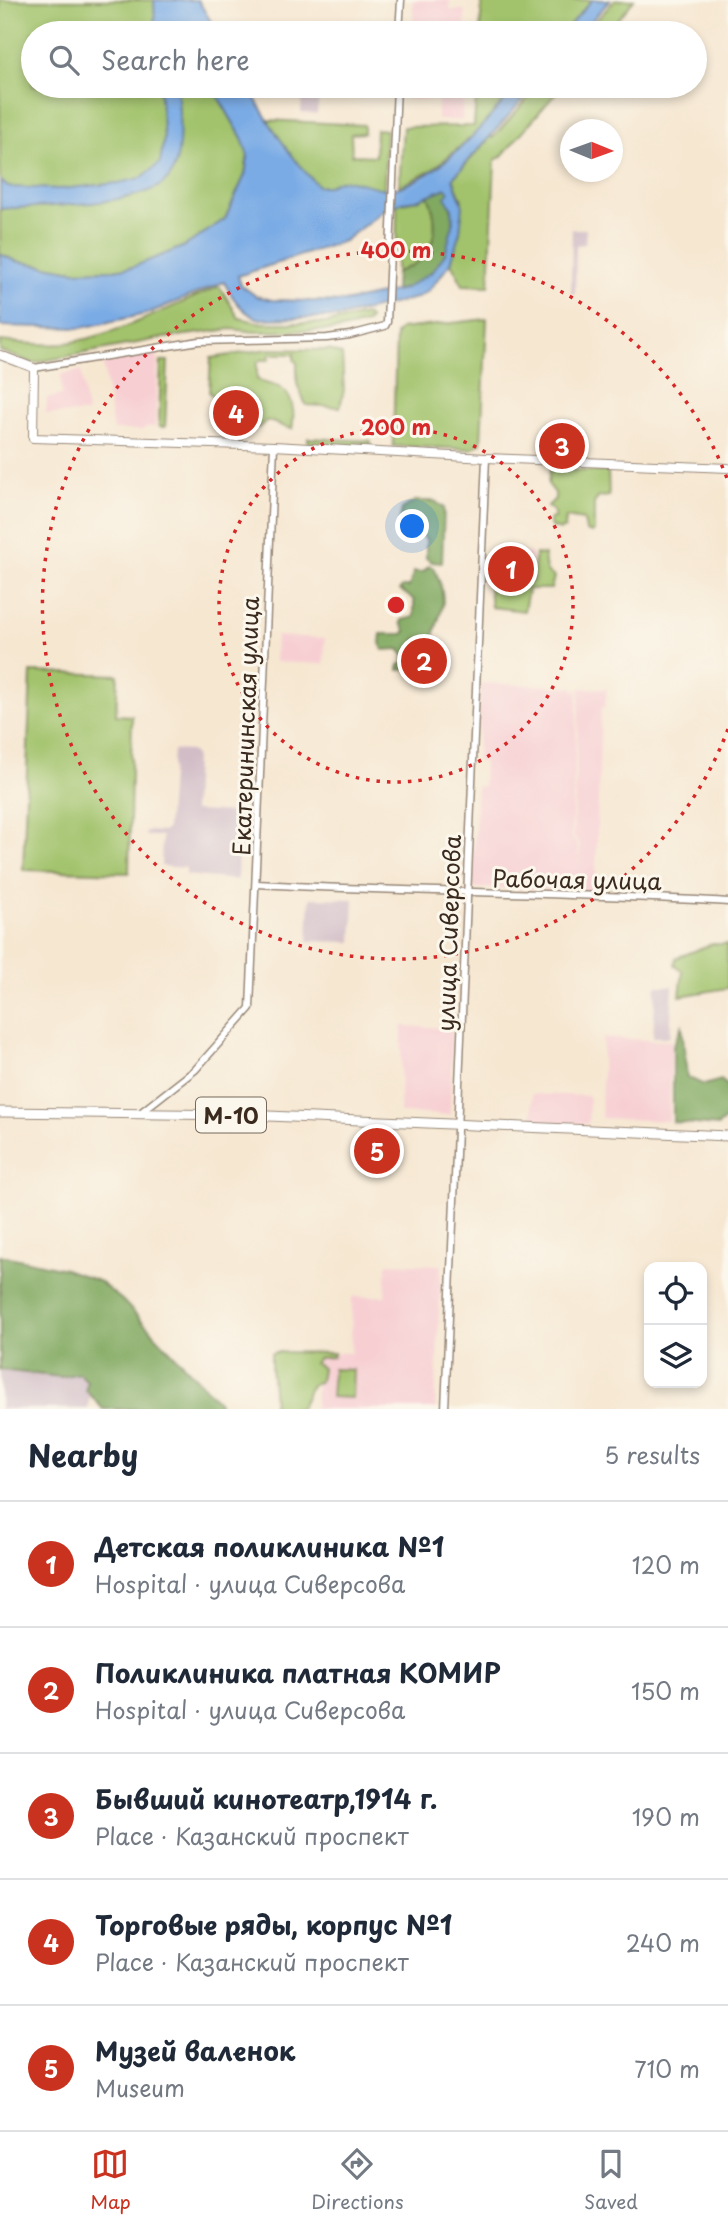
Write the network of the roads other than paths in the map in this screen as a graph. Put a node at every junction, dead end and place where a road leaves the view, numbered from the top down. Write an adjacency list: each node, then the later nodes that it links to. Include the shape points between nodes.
1 (401, 0): 2 (street)
2 (400, 21)
3 (396, 98): 5 (street, via 387,324 327,338 199,341)
4 (0, 355): 5 (main road)
5 (34, 368): 6 (main road, via 33,438)
6 (274, 446): 7 (main road); 9 (street, Екатерининская улица)
7 (486, 458): 8 (main road); 10 (street, улица Сиверсова)
8 (728, 468)
9 (257, 884): 10 (street, Рабочая улица); 13 (street, Екатерининская улица, via 250,1008 195,1070)
10 (467, 893): 11 (street, Рабочая улица); 14 (street, улица Сиверсова)
11 (728, 902)
12 (0, 1112): 13 (highway, М-10)
13 (140, 1113): 14 (highway, М-10)
14 (457, 1125): 15 (highway, М-10); 16 (street, улица Сиверсова)
15 (728, 1136)
16 (444, 1409)

